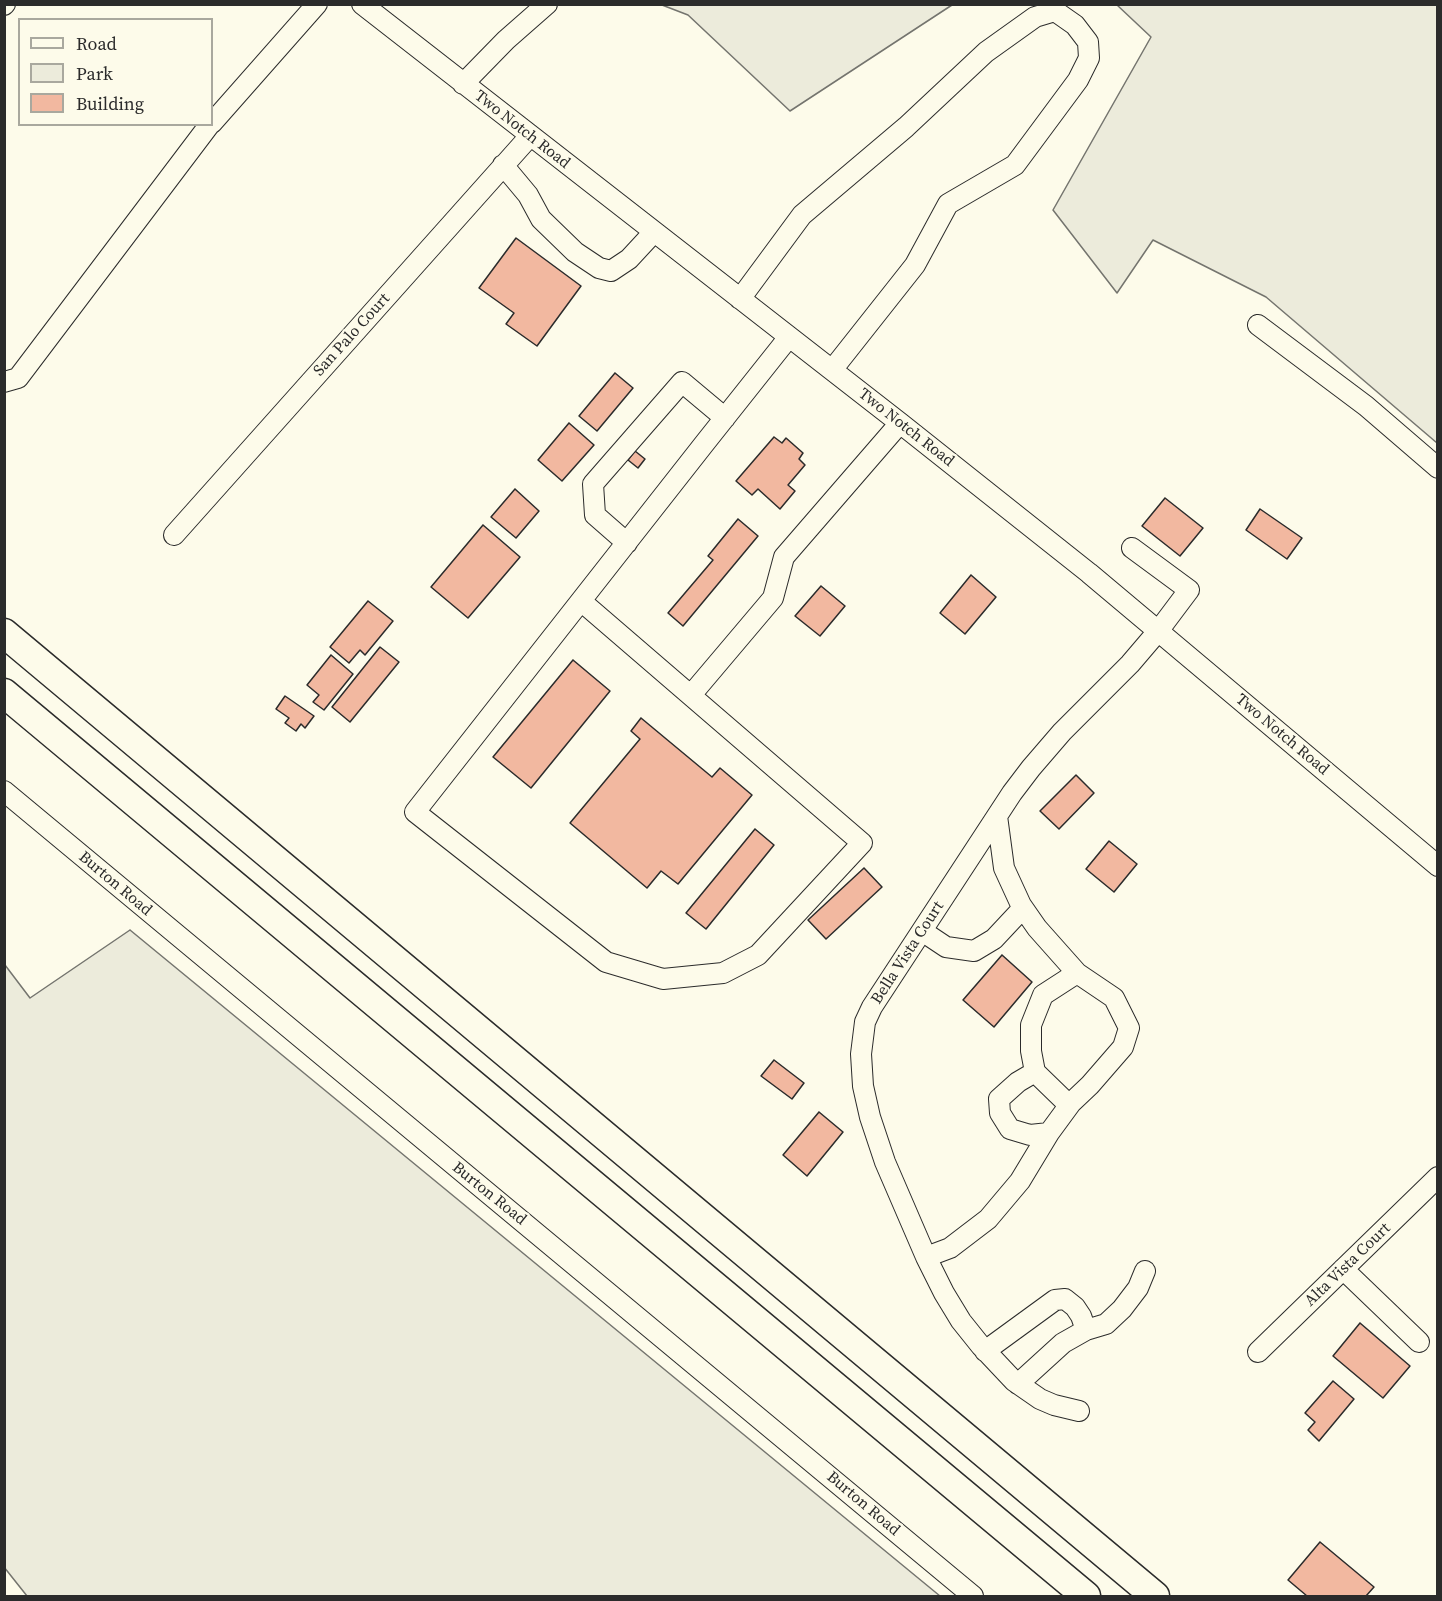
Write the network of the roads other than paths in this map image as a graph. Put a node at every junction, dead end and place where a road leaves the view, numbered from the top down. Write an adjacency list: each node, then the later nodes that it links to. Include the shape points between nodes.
1 (316, 4): 5 (street)
2 (362, 4): 4 (street, Two Notch Road)
3 (548, 4): 4 (street)
4 (463, 84): 7 (street, Two Notch Road)
5 (213, 122)
6 (209, 126): 14 (street, via 18,378)
7 (530, 136): 8 (street, San Palo Court); 9 (street, Two Notch Road)
8 (503, 165): 9 (street, via 528,195 540,219 575,252 599,268 611,271 629,259); 18 (street, San Palo Court)
9 (654, 232): 10 (street, Two Notch Road)
10 (740, 299): 12 (street, Two Notch Road); 13 (street, via 802,215 906,127 986,52 1035,17 1055,11 1075,25 1088,42 1089,58 1078,80 1015,165 948,204 915,265)
11 (1258, 325): 17 (street, via 1366,406)
12 (789, 337): 13 (street, Two Notch Road); 15 (street)
13 (832, 370): 16 (street, Two Notch Road)
14 (4, 382)
15 (725, 418): 19 (street); 19 (street, via 682,382 593,484 595,515)
16 (900, 423): 22 (street, Two Notch Road); 25 (street, via 784,557 773,598)
17 (1437, 468)
18 (174, 535)
19 (627, 543): 21 (street)
20 (1132, 548): 22 (street, Bella Vista Court, via 1189,590)
21 (581, 601): 25 (street); 25 (street, via 415,812 606,962 663,979 723,973 758,955 862,843)
22 (1159, 630): 27 (street, Bella Vista Court, via 1062,732); 28 (street, Two Notch Road)
23 (4, 633): 47 (highway)
24 (4, 693): 46 (highway)
25 (691, 695)
26 (4, 791): 45 (street, Burton Road)
27 (997, 816): 29 (street, via 1004,868); 30 (street, Bella Vista Court)
28 (1437, 866)
29 (1023, 908): 30 (street, via 994,939 974,951 946,947); 31 (street)
30 (922, 931): 36 (street, Bella Vista Court, via 872,1007 861,1054 870,1117)
31 (1077, 973): 32 (street, via 1043,995 1031,1024); 33 (street, via 1114,998 1129,1028 1124,1047)
32 (1035, 1072): 33 (street); 34 (street, via 999,1099 1000,1113 1010,1129 1030,1135)
33 (1069, 1105): 34 (street)
34 (1049, 1133): 36 (street, via 1020,1181 988,1219 950,1248)
35 (1437, 1177): 37 (street, Alta Vista Court)
36 (926, 1257): 41 (street, Bella Vista Court, via 950,1303)
37 (1343, 1269): 40 (street); 42 (street, Alta Vista Court)
38 (1145, 1271): 39 (street, via 1122,1309 1106,1324)
39 (1086, 1329): 41 (street, via 1075,1307 1065,1299 1055,1300); 43 (street)
40 (1419, 1342)
41 (985, 1351): 43 (street, Bella Vista Court)
42 (1258, 1352)
43 (1018, 1384): 44 (street, Bella Vista Court, via 1040,1399)
44 (1079, 1411)
45 (973, 1596)
46 (1086, 1596)
47 (1155, 1596)

